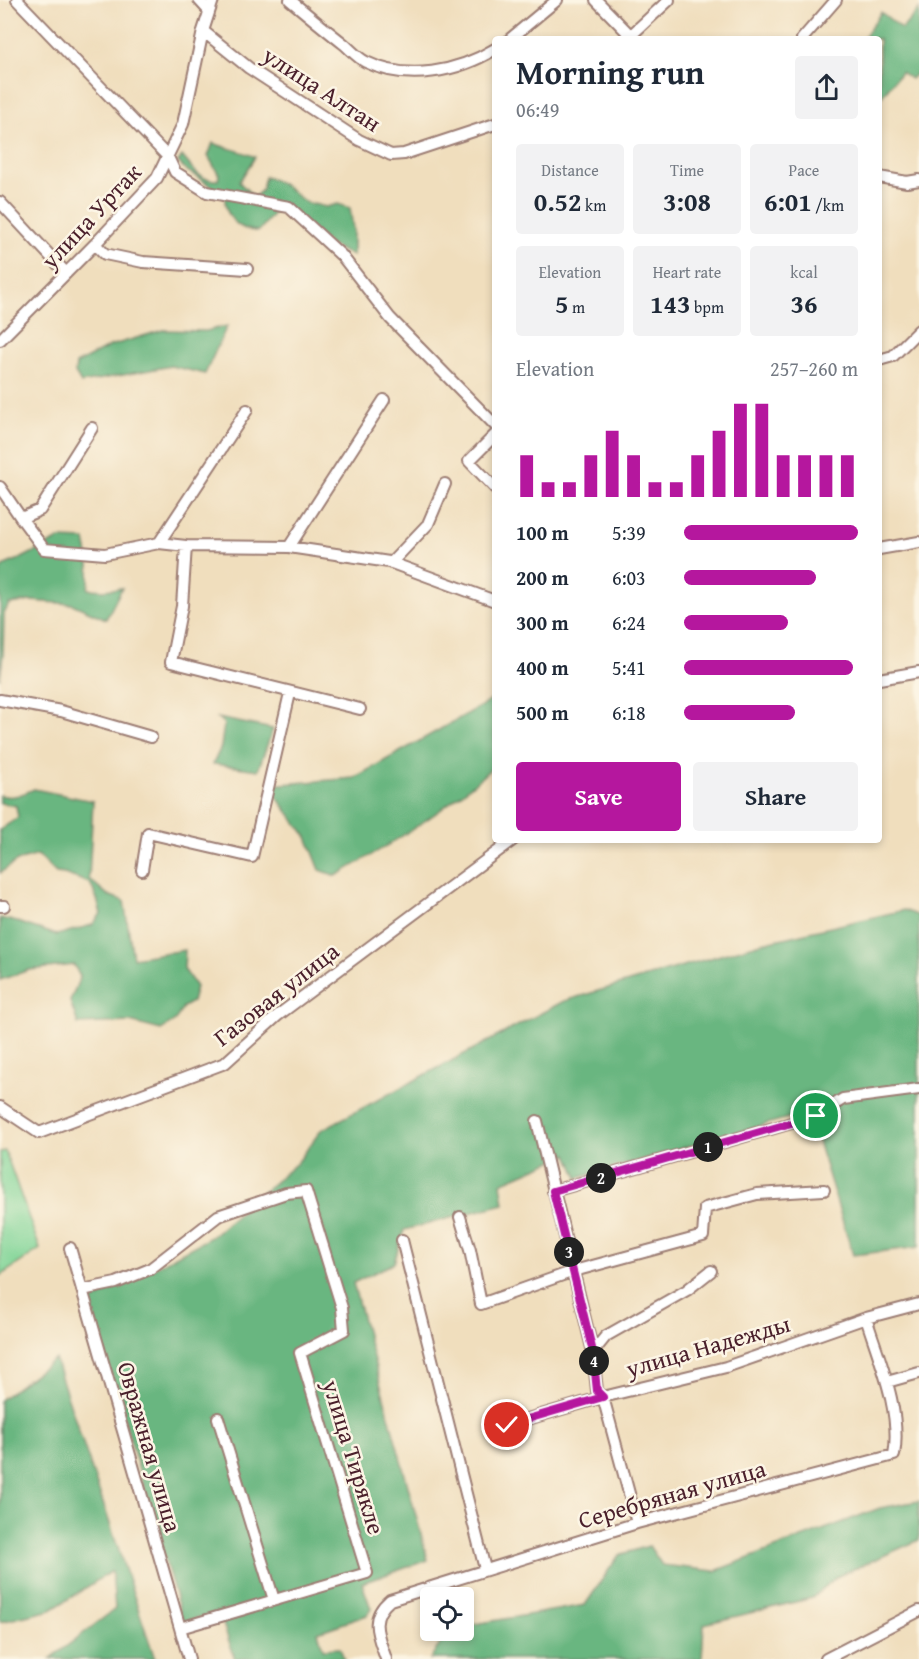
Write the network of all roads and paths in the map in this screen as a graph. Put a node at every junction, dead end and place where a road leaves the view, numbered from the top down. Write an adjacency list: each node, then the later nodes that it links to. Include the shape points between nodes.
1 (17, 0): 17 (street)
2 (199, 0): 9 (street)
3 (213, 0): 9 (street, улица Уртак)
4 (290, 0): 15 (street, via 364,61 384,68 406,72 449,69)
5 (557, 0): 11 (street)
6 (596, 0): 12 (street)
7 (669, 0): 13 (street)
8 (836, 0): 14 (street)
9 (209, 11): 10 (street, улица Уртак)
10 (203, 31): 16 (street, улица Алтан, via 249,68 359,140 391,155); 17 (street, улица Уртак, via 183,124)
11 (514, 36)
12 (629, 36)
13 (633, 36)
14 (804, 36)
15 (492, 51)
16 (492, 125)
17 (168, 157): 21 (street, улица Уртак, via 157,178); 29 (street, via 175,172 207,192 289,207 342,256 390,318)
18 (882, 178): 19 (street)
19 (919, 180)
20 (0, 202): 23 (street)
21 (95, 244): 22 (street, via 105,254 143,262); 23 (street, улица Уртак)
22 (248, 269)
23 (66, 273): 25 (street, улица Уртак)
24 (919, 330): 26 (street, via 893,356)
25 (0, 340)
26 (882, 359)
27 (384, 400): 39 (street)
28 (247, 411): 36 (street)
29 (492, 422)
30 (92, 428): 35 (street, via 40,510)
31 (492, 438): 33 (street, via 469,461)
32 (446, 484): 41 (street, via 429,524)
33 (492, 485)
34 (0, 487): 35 (street)
35 (21, 518): 36 (street, via 44,549 105,554)
36 (159, 543): 38 (street)
37 (919, 543): 40 (street)
38 (186, 546): 39 (street); 45 (street, via 182,606 171,662)
39 (289, 547): 41 (street)
40 (882, 549)
41 (392, 563): 42 (street)
42 (492, 601)
43 (919, 672): 44 (street)
44 (882, 678)
45 (290, 693): 47 (street); 50 (street, via 252,857 148,833)
46 (0, 700): 48 (street, via 61,711)
47 (360, 710)
48 (151, 737)
49 (509, 843): 52 (street, Газовая улица, via 277,1016 225,1063 39,1133)
50 (142, 870)
51 (919, 1089): 55 (street, via 843,1099 816,1116)
52 (1, 1110)
53 (537, 1121): 55 (street)
54 (824, 1190): 59 (street, via 757,1194 705,1208 703,1236)
55 (553, 1191): 59 (street)
56 (460, 1217): 59 (street, via 481,1304)
57 (402, 1240): 71 (street)
58 (70, 1248): 61 (street, Овражная улица)
59 (574, 1271): 64 (street)
60 (711, 1271): 64 (street, via 687,1290 606,1336)
61 (82, 1290): 72 (street, улица Тирякле, via 150,1269 218,1216 286,1193 306,1191 342,1308 344,1330 300,1353 367,1573); 74 (street, Овражная улица)
62 (919, 1304): 63 (street, улица Надежды)
63 (866, 1318): 66 (street, Серебряная улица); 67 (street, улица Надежды, via 726,1367)
64 (593, 1352): 67 (street, via 597,1391)
65 (919, 1373): 66 (street)
66 (887, 1382): 70 (street, Серебряная улица, via 897,1438 894,1455)
67 (603, 1397): 69 (street, улица Надежды); 70 (street)
68 (218, 1418): 72 (street)
69 (507, 1425)
70 (637, 1523): 71 (street, Серебряная улица)
71 (485, 1569): 76 (street, Серебряная улица, via 390,1600 383,1606 376,1629)
72 (274, 1600): 74 (street)
73 (919, 1611): 77 (street)
74 (180, 1628): 75 (street, Овражная улица)
75 (189, 1659)
76 (386, 1659)
77 (826, 1659)

